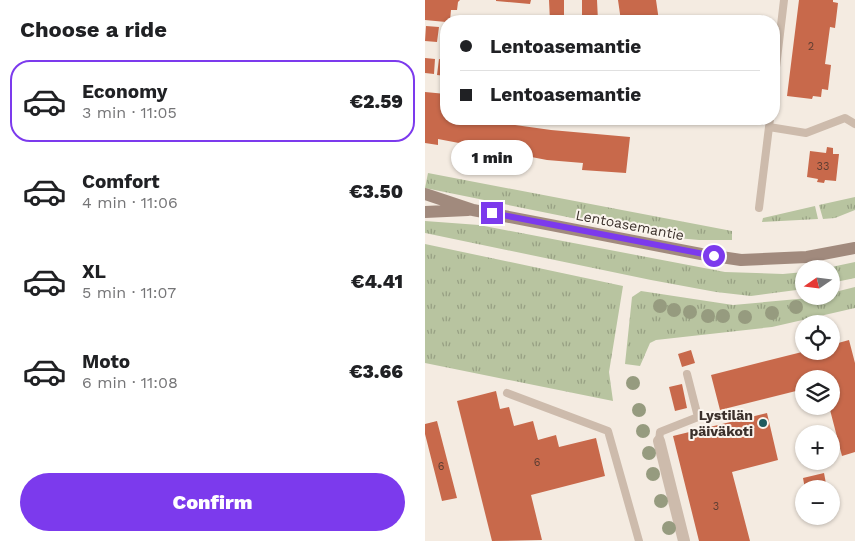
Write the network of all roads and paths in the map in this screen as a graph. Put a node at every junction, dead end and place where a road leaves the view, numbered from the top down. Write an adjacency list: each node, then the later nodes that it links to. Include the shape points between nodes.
1 (784, 0): 2 (lane)
2 (780, 34)
3 (855, 124): 5 (lane, via 845,118 806,133)
4 (769, 125): 7 (lane)
5 (776, 125)
6 (425, 194): 8 (main road, Lentoasemantie)
7 (759, 208)
8 (473, 210): 9 (main road, Lentoasemantie); 12 (main road, Lentoasemantie, via 741,260 807,257)
9 (425, 212)
10 (855, 242): 12 (main road, Lentoasemantie)
11 (855, 248): 12 (main road, Lentoasemantie)
12 (841, 250)
13 (687, 374): 15 (lane, via 698,417 660,432)
14 (507, 393): 16 (lane, via 609,431)
15 (659, 441): 17 (street)
16 (639, 541)
17 (684, 541)

